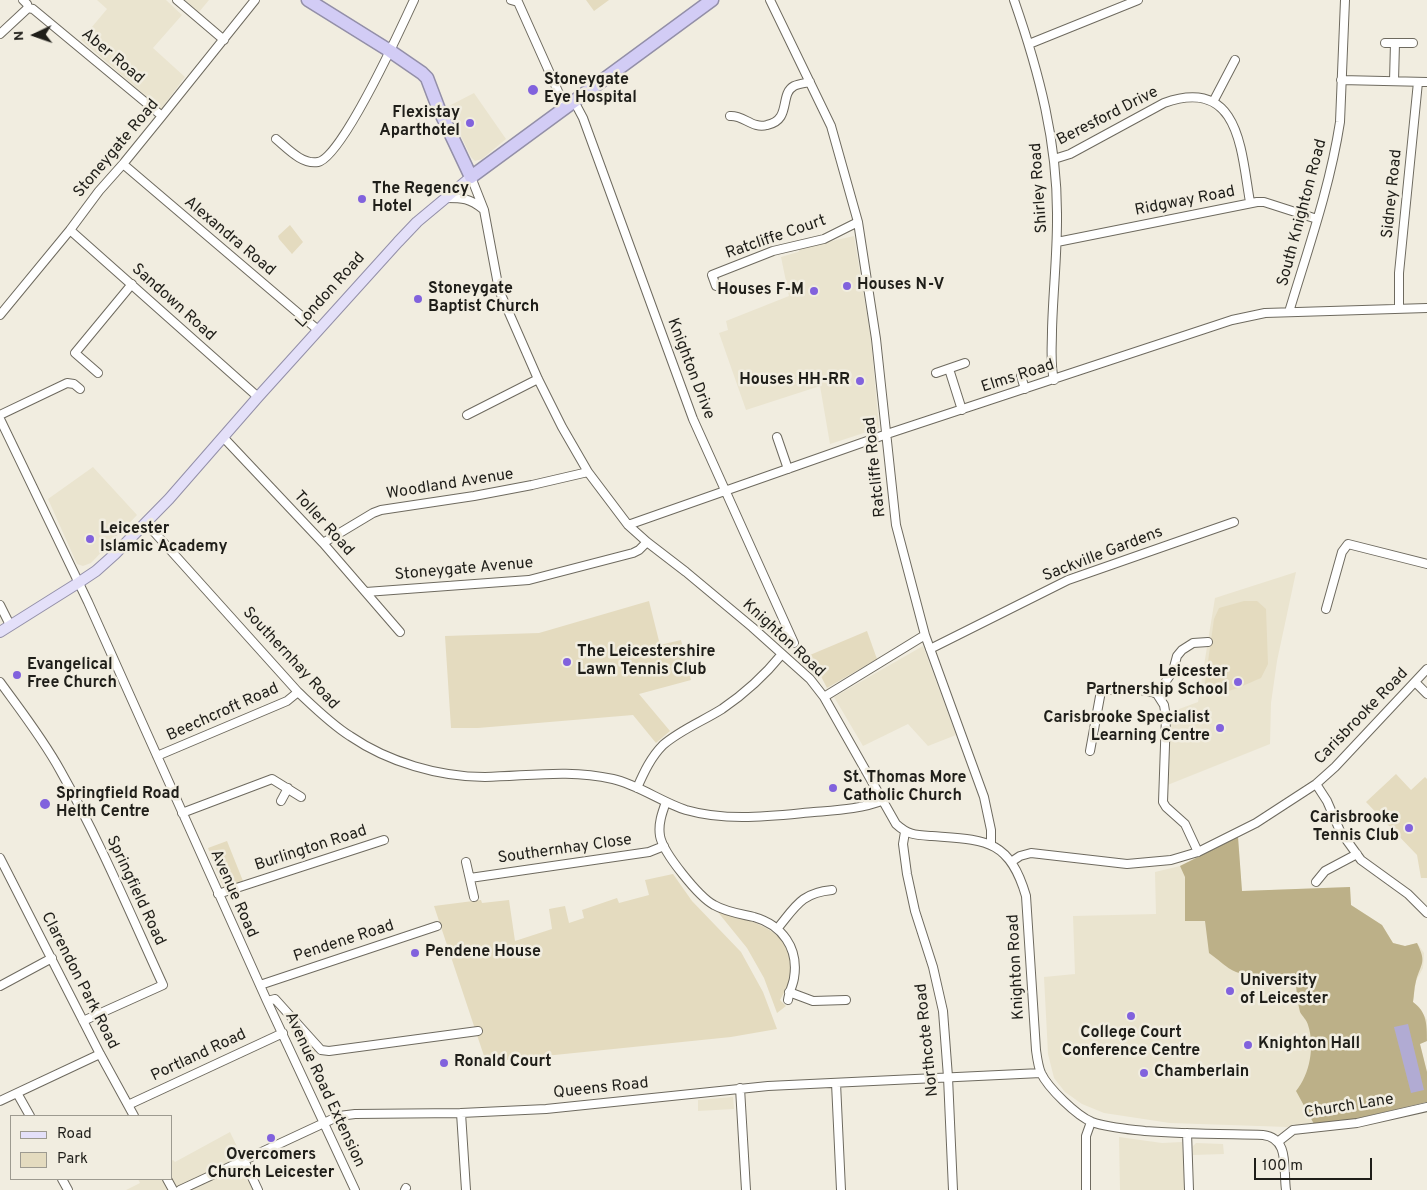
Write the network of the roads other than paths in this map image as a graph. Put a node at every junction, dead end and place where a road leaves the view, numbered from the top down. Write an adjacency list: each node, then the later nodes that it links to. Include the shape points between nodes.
1 (23, 0): 12 (street, Aber Road)
2 (177, 0): 14 (street)
3 (255, 0): 14 (street, Stoneygate Road)
4 (308, 0): 19 (highway)
5 (414, 0): 19 (street)
6 (511, 0): 27 (street, Knighton Drive, via 518,2)
7 (712, 0): 27 (highway, London Road)
8 (770, 0): 23 (street, Ratcliffe Road)
9 (1014, 0): 18 (street, Shirley Road)
10 (1138, 0): 18 (street)
11 (1345, 0): 21 (street, South Knighton Road)
12 (28, 8): 13 (street); 28 (street, Aber Road)
13 (0, 34)
14 (224, 40): 28 (street, Stoneygate Road)
15 (1385, 43): 16 (street)
16 (1395, 43): 17 (street); 22 (street)
17 (1413, 43)
18 (1029, 44): 31 (street, Shirley Road, via 1045,101)
19 (390, 51): 30 (street, via 344,135 328,157 317,162 306,161); 33 (highway, via 427,78)
20 (1235, 60): 26 (street)
21 (1341, 80): 22 (street); 37 (street, South Knighton Road, via 1337,141)
22 (1394, 81): 24 (street)
23 (810, 82): 29 (street, via 790,89 782,116 767,126 752,125); 38 (street, Ratcliffe Road, via 831,126)
24 (1418, 82): 25 (street); 43 (street, Sidney Road, via 1399,273)
25 (1427, 82)
26 (1213, 102): 31 (street, Beresford Drive, via 1188,97 1164,103 1070,154); 35 (street, via 1236,128)
27 (569, 104): 33 (highway, London Road); 67 (street, Knighton Drive, via 583,118 693,419)
28 (162, 116): 32 (street, Stoneygate Road)
29 (730, 116)
30 (276, 139)
31 (1054, 159): 40 (street, Shirley Road)
32 (123, 164): 39 (street, Stoneygate Road); 47 (street, Alexandra Road)
33 (471, 177): 34 (main road, London Road); 36 (street, Knighton Road)
34 (446, 198): 36 (street, via 473,200); 47 (main road, London Road, via 398,242)
35 (1250, 202): 37 (street, Ridgway Road, via 1264,202); 40 (street, Ridgway Road)
36 (484, 210): 53 (street, Knighton Road, via 499,290)
37 (1317, 219): 45 (street, South Knighton Road)
38 (858, 222): 42 (street, Ratcliffe Court, via 824,238 773,251 712,275); 62 (street, Ratcliffe Road)
39 (70, 230): 41 (street, Sandown Road); 46 (street, Stoneygate Road)
40 (1057, 242): 54 (street, Shirley Road, via 1051,351)
41 (132, 284): 50 (street, via 75,352); 57 (street, Sandown Road)
42 (716, 286)
43 (1399, 308): 44 (street, Elms Road); 45 (street, Elms Road)
44 (1427, 308)
45 (1289, 312): 54 (street, Elms Road, via 1232,320)
46 (0, 315)
47 (318, 330): 57 (main road, London Road)
48 (965, 363): 49 (street)
49 (948, 369): 51 (street); 58 (street)
50 (98, 373)
51 (936, 373)
52 (1021, 376): 55 (street)
53 (538, 379): 60 (street); 66 (street, Knighton Road)
54 (1054, 380): 55 (street, Elms Road)
55 (1025, 389): 58 (street, Elms Road)
56 (80, 390): 59 (street, via 67,383)
57 (258, 397): 63 (main road, London Road)
58 (962, 410): 62 (street, Elms Road)
59 (0, 415)
60 (467, 415)
61 (0, 419): 74 (street)
62 (887, 434): 65 (street, Elms Road); 81 (street, Ratcliffe Road, via 896,525)
63 (223, 437): 69 (main road, London Road); 72 (street, Toller Road)
64 (777, 437): 65 (street)
65 (788, 469): 67 (street, Elms Road)
66 (588, 472): 70 (street, Knighton Road); 72 (street, Woodland Avenue, via 522,487 381,510)
67 (726, 489): 70 (street, Elms Road); 83 (street, Knighton Drive)
68 (1234, 522): 84 (street, Sackville Gardens, via 1068,580)
69 (146, 523): 74 (main road, London Road, via 96,571); 89 (street, Southernhay Road)
70 (628, 525): 71 (street, Knighton Road)
71 (646, 542): 75 (street, Stoneygate Avenue, via 633,553 529,580); 85 (street, Knighton Road)
72 (323, 543): 75 (street, Toller Road)
73 (1427, 564): 77 (street, via 1348,544 1342,552)
74 (78, 583): 78 (main road, London Road); 94 (street, Avenue Road)
75 (366, 592): 80 (street, Toller Road)
76 (0, 605): 78 (street)
77 (1326, 609)
78 (10, 625): 79 (main road, London Road)
79 (0, 632)
80 (400, 632)
81 (925, 635): 84 (street, Ratcliffe Road); 92 (street)
82 (1208, 642): 90 (street, via 1193,643 1182,650 1173,671)
83 (794, 643)
84 (930, 649): 105 (street, Ratcliffe Road, via 984,797 992,830)
85 (782, 654): 92 (street, Knighton Road, via 810,679); 97 (street, via 761,677 724,708 663,746 650,761)
86 (1427, 669): 88 (street, Carisbrooke Road)
87 (0, 682): 126 (street, Springfield Road, via 60,769 107,860 163,986)
88 (1415, 682): 91 (street); 95 (street, Carisbrooke Road, via 1336,767)
89 (298, 692): 94 (street, Beechcroft Road, via 287,701); 97 (street, Southernhay Road, via 350,736 393,759 416,766 482,777 569,774 613,780)
90 (1157, 694): 93 (street, via 1138,690 1101,691); 107 (street, via 1164,704 1166,716 1163,802 1185,824)
91 (1427, 694)
92 (824, 697): 99 (street, Knighton Road)
93 (1090, 751)
94 (157, 756): 102 (street, Avenue Road)
95 (1316, 784): 107 (street, Carisbrooke Road, via 1256,823); 108 (street, via 1328,801 1340,831)
96 (288, 788): 98 (street); 100 (street); 102 (street, via 272,779)
97 (637, 788): 101 (street, Southernhay Road)
98 (301, 797)
99 (884, 800): 101 (street, Southernhay Road, via 854,808 743,818 708,815); 103 (street, Knighton Road, via 896,824)
100 (281, 801)
101 (666, 802): 106 (street, via 660,825)
102 (182, 813): 116 (street, Avenue Road)
103 (905, 832): 105 (street); 131 (street, Northcote Road, via 906,874 934,967 941,1002)
104 (384, 840): 116 (street, Burlington Road)
105 (991, 844): 111 (street, Knighton Road, via 999,848)
106 (664, 846): 113 (street, Southernhay Close, via 649,852); 120 (street, via 709,902)
107 (1198, 852): 111 (street, Carisbrooke Road, via 1143,864 1105,863 1031,853)
108 (1357, 854): 114 (street, via 1325,871); 118 (street)
109 (0, 858): 112 (street, Clarendon Park Road)
110 (466, 862): 113 (street)
111 (1010, 862): 130 (street, Knighton Road, via 1026,896 1033,1015)
112 (2, 868): 121 (street, Clarendon Park Road)
113 (470, 878): 117 (street)
114 (1316, 882)
115 (832, 890): 120 (street, via 812,893)
116 (218, 894): 122 (street, Avenue Road)
117 (474, 897)
118 (1427, 913)
119 (437, 926): 122 (street, Pendene Road)
120 (778, 928): 125 (street, via 791,946 795,960 789,996 844,1000)
121 (52, 958): 123 (street); 126 (street, Clarendon Park Road)
122 (260, 985): 124 (street, Avenue Road)
123 (0, 986)
124 (268, 1001): 127 (street, Avenue Road Extension); 128 (street, via 275,998 322,1050)
125 (844, 1011)
126 (83, 1021): 129 (street, Clarendon Park Road)
127 (283, 1032): 136 (street, Portland Road); 142 (street, Avenue Road Extension)
128 (478, 1032)
129 (100, 1054): 134 (street); 136 (street, Clarendon Park Road)
130 (1041, 1073): 131 (street, Queens Road); 141 (street, Knighton Road, via 1070,1108)
131 (948, 1078): 132 (street, Queens Road); 152 (street, Northcote Road)
132 (836, 1083): 133 (street, Queens Road); 151 (street)
133 (740, 1088): 138 (street, Queens Road, via 546,1109); 150 (street)
134 (18, 1093): 135 (street); 139 (street)
135 (0, 1101)
136 (128, 1105): 140 (street, Clarendon Park Road)
137 (1427, 1107): 144 (street, Church Lane, via 1357,1123 1297,1130)
138 (461, 1113): 142 (street, Queens Road, via 355,1114); 149 (street)
139 (29, 1115)
140 (133, 1115)
141 (1091, 1122): 143 (street, Knighton Road, via 1135,1130); 153 (street, via 1086,1136)
142 (323, 1123): 145 (street, Queens Road); 148 (street, Avenue Road Extension)
143 (1188, 1133): 144 (street, Knighton Road, via 1263,1136); 154 (street)
144 (1276, 1140): 155 (street, via 1283,1154)
145 (244, 1160): 146 (street, Queens Road); 147 (street)
146 (180, 1190)
147 (258, 1190)
148 (354, 1190)
149 (466, 1190)
150 (746, 1190)
151 (841, 1190)
152 (953, 1190)
153 (1086, 1190)
154 (1189, 1190)
155 (1286, 1190)

